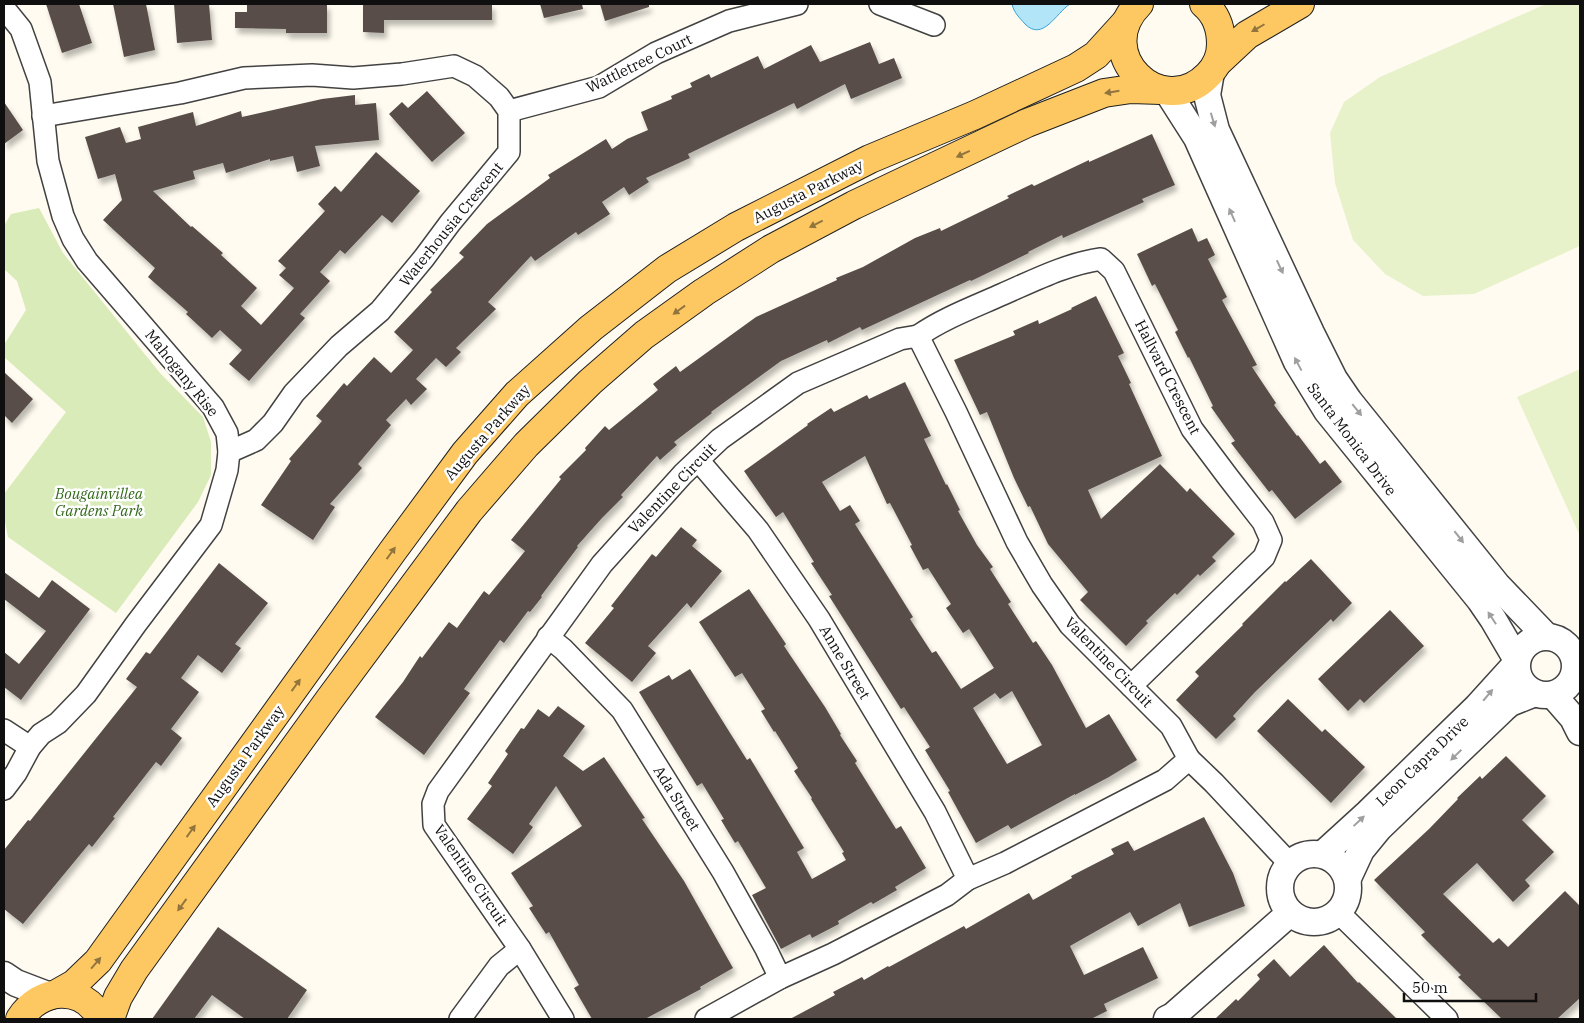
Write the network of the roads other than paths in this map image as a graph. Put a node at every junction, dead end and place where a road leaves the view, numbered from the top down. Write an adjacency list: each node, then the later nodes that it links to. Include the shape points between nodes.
1 (797, 4): 10 (street, Wattletree Court, via 729,21 656,53 599,87)
2 (880, 4): 7 (street)
3 (1204, 4): 8 (main road, via 1216,20 1221,34 1221,49)
4 (1300, 4): 8 (main road, one-way to 8, via 1248,35)
5 (4, 8): 11 (street, Mahogany Rise, via 21,29 40,82)
6 (1130, 12): 9 (main road, via 1122,36 1128,64 1148,85); 35 (main road, Augusta Parkway, one-way to 6, via 74,984 98,961 465,453 517,394 591,328 667,268 736,227 870,158 975,115 1076,68 1096,54)
7 (934, 25)
8 (1214, 67): 9 (main road, via 1192,87 1179,91); 15 (street, Santa Monica Drive, one-way to 15, via 1207,94 1216,130 1334,379 1497,585)
9 (1164, 90): 17 (street, Santa Monica Drive, one-way to 9, via 1494,619 1480,600 1327,411 1310,385 1197,138); 38 (main road, one-way to 38, via 1131,89 1104,93 1027,124 845,209 771,249 704,292 644,335 590,382 526,445 469,512 134,970)
10 (510, 111): 11 (street, via 474,76 454,66 353,78 312,74 244,78 180,93); 13 (street, Waterhousia Crescent, via 509,152 424,258 380,311 339,346 294,393 273,423 256,440)
11 (43, 116): 13 (street, Mahogany Rise, via 48,161 63,216 73,239 88,261 214,407 227,433)
12 (918, 336): 14 (street, Valentine Circuit, via 900,339 798,383 720,438); 19 (street, Valentine Circuit, via 1017,542 1042,585 1070,625); 19 (street, Hallvard Crescent, via 938,322 1056,271 1101,259 1114,271 1192,429 1264,522 1271,540 1264,557)
13 (229, 452): 23 (street, Mahogany Rise, via 211,525 86,694)
14 (698, 460): 16 (street, Valentine Circuit, via 602,564); 29 (street, Anne Street, via 758,530 819,620 935,812)
15 (1561, 636): 17 (street, via 1536,638 1527,643 1520,650); 18 (street, via 1571,650)
16 (548, 637): 32 (street, Valentine Circuit, via 438,791 433,804 434,825); 34 (street, Ada Street, via 622,710 723,872)
17 (1516, 662): 20 (street, via 1517,673 1527,688); 26 (street, Leon Capra Drive, one-way to 17, via 1477,707)
18 (1578, 674): 20 (street, via 1561,691)
19 (1131, 686): 24 (street, Valentine Circuit, via 1172,726)
20 (1544, 694): 22 (street, via 1573,718); 28 (street, Leon Capra Drive, one-way to 28, via 1520,698 1503,709 1380,828 1361,850)
21 (4, 730): 23 (street)
22 (1580, 732)
23 (30, 747): 25 (street, Mahogany Rise)
24 (1189, 759): 27 (street, Valentine Circuit); 29 (street, via 1164,780)
25 (4, 790)
26 (1323, 854): 27 (street, via 1305,854); 28 (street, via 1339,863)
27 (1289, 863): 31 (street, via 1282,875 1280,888 1282,902)
28 (1348, 878): 30 (street, via 1348,897)
29 (968, 880): 34 (street, via 947,895)
30 (1339, 912): 31 (street, via 1324,922 1306,922); 43 (street)
31 (1290, 913): 42 (street)
32 (520, 949): 39 (street, via 499,966); 40 (street, Valentine Circuit)
33 (4, 975): 35 (street, via 24,986)
34 (780, 978): 41 (street)
35 (54, 995): 36 (main road, Augusta Parkway, via 29,1008); 37 (main road, via 77,995 87,1001)
36 (20, 1019)
37 (101, 1019)
38 (110, 1019)
39 (460, 1019)
40 (563, 1019)
41 (706, 1019)
42 (1167, 1019)
43 (1446, 1019)

